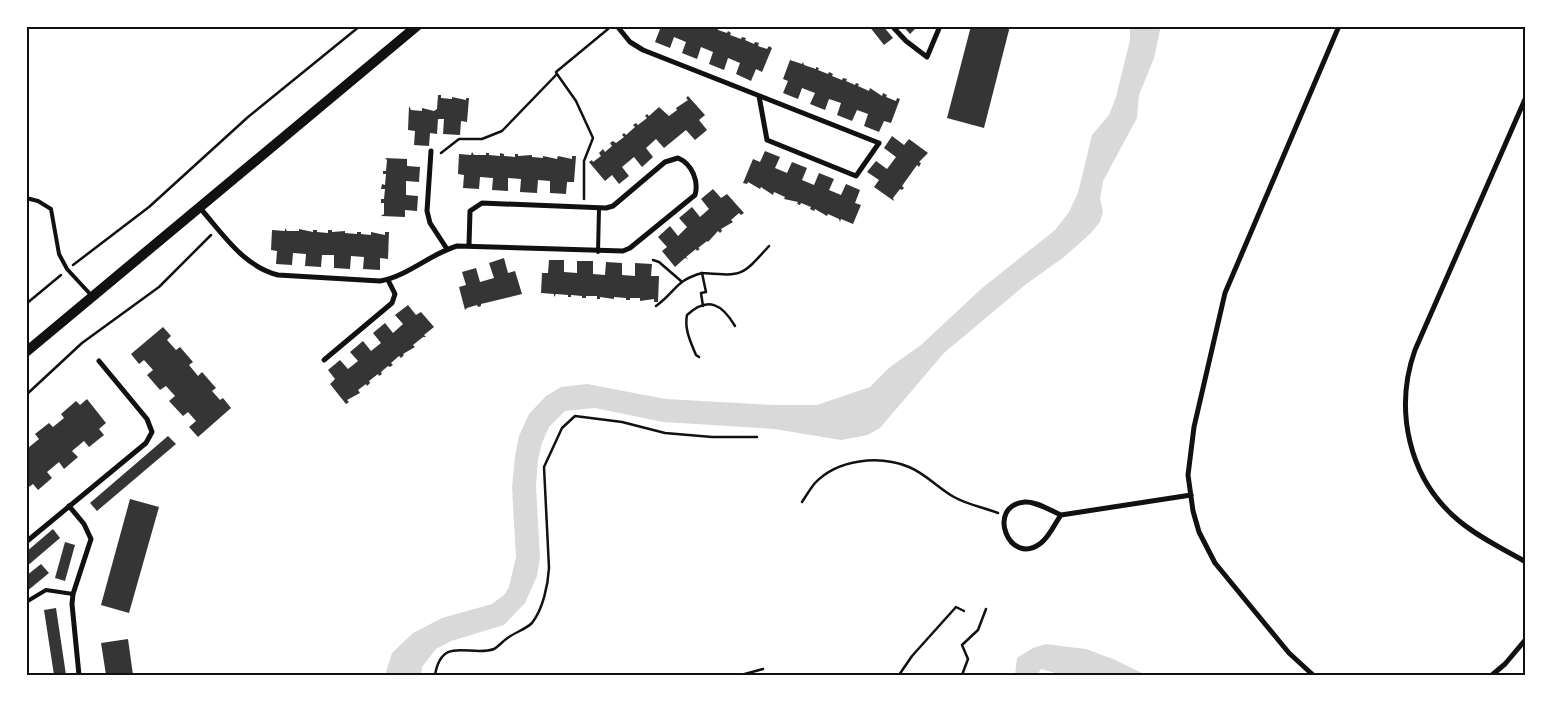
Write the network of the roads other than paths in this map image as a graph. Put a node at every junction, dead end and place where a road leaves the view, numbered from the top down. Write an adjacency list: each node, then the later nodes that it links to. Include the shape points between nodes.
1 (416, 26): 10 (main road)
2 (617, 26): 6 (street, via 630,42 643,50)
3 (892, 26): 4 (street, via 927,56)
4 (940, 26)
5 (1339, 26): 20 (street, via 1221,304 1190,452 1188,475)
6 (759, 96): 6 (street, via 787,107 879,143 856,176 767,140)
7 (1526, 97): 24 (street, via 1415,350 1408,375 1405,409 1418,467 1436,496 1472,531)
8 (431, 151): 13 (street, via 427,211 430,223)
9 (26, 198): 16 (lane, via 51,209 59,254 67,269)
10 (200, 208): 15 (street, via 251,263 267,272); 16 (main road)
11 (599, 209): 12 (street, via 482,203 470,211); 14 (lane); 14 (street, via 613,206 672,159 684,161 695,178 695,195 630,248)
12 (469, 245): 13 (street); 14 (street)
13 (447, 249): 15 (street)
14 (598, 252)
15 (388, 280): 18 (street, via 395,294 392,303)
16 (92, 296): 17 (main road)
17 (26, 352)
18 (324, 360)
19 (99, 361): 21 (street, via 148,419 152,432 146,443)
20 (1191, 495): 22 (street); 29 (street, via 1200,532 1215,563 1289,652)
21 (69, 506): 23 (street); 25 (street, via 84,524 91,540)
22 (1062, 515): 22 (street, via 1039,544 1025,548 1017,546 1006,536 1004,519 1011,508 1025,502)
23 (26, 542)
24 (1526, 562)
25 (73, 594): 26 (lane, via 46,590); 28 (street, via 72,623)
26 (26, 602)
27 (1526, 640): 30 (street)
28 (79, 675)
29 (1313, 675)
30 (1492, 675)

